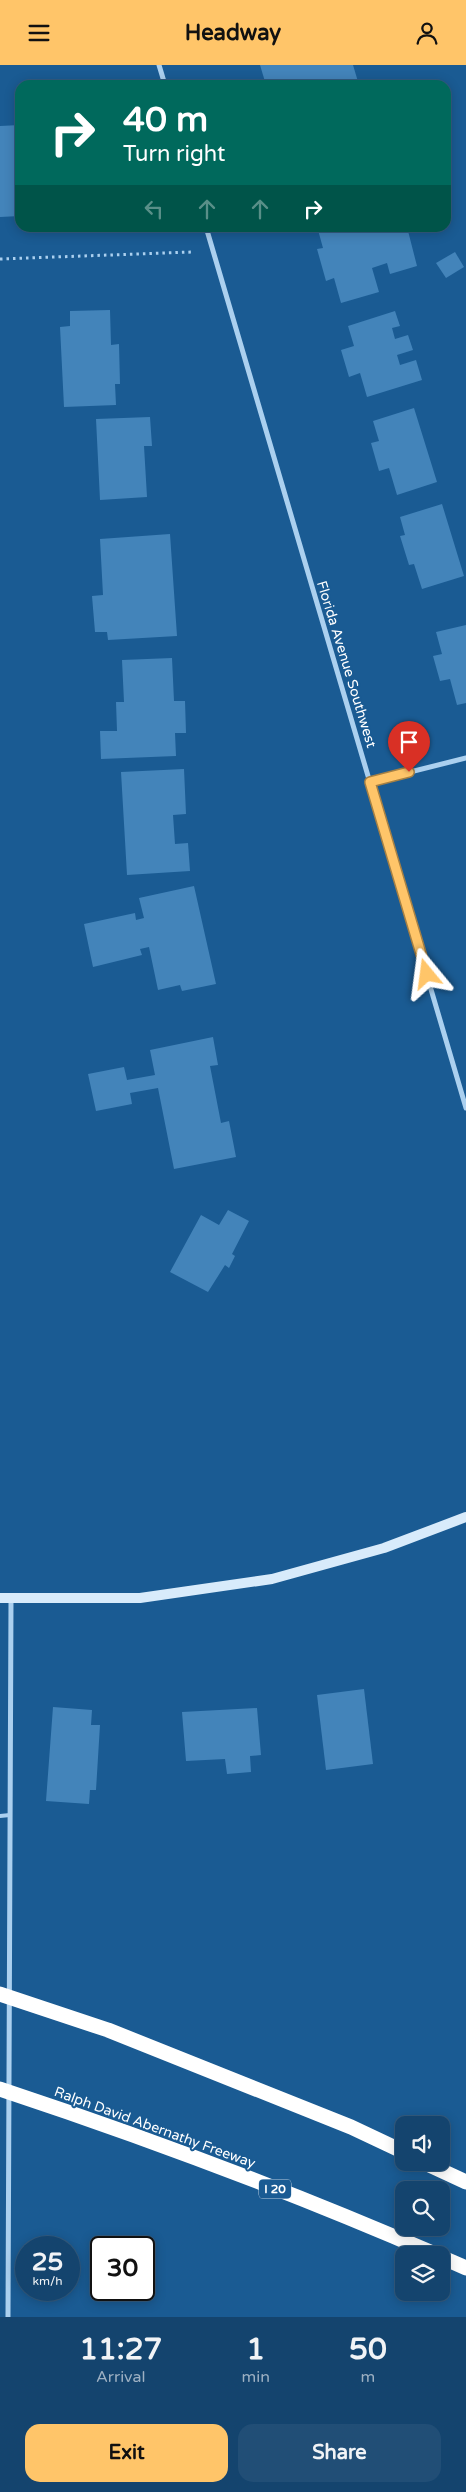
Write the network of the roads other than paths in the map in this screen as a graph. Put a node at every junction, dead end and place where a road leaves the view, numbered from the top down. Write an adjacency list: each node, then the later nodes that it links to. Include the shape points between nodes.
1 (159, 65): 2 (street)
2 (164, 80)
3 (207, 232): 5 (street, Florida Avenue Southwest)
4 (466, 758): 5 (street)
5 (370, 782): 6 (street, Florida Avenue Southwest)
6 (466, 1108)
7 (466, 1517): 9 (main road, via 384,1548 272,1579 140,1599)
8 (0, 1598): 9 (main road)
9 (11, 1600): 10 (street)
10 (10, 1815): 11 (lane); 20 (street)
11 (0, 1816)
12 (0, 1994): 14 (highway, via 108,2030)
13 (0, 2089): 17 (highway, Ralph David Abernathy Freeway / I 20, via 112,2126)
14 (395, 2148)
15 (441, 2171): 16 (highway)
16 (466, 2183)
17 (415, 2246)
18 (450, 2261): 19 (highway)
19 (466, 2268)
20 (8, 2317)

